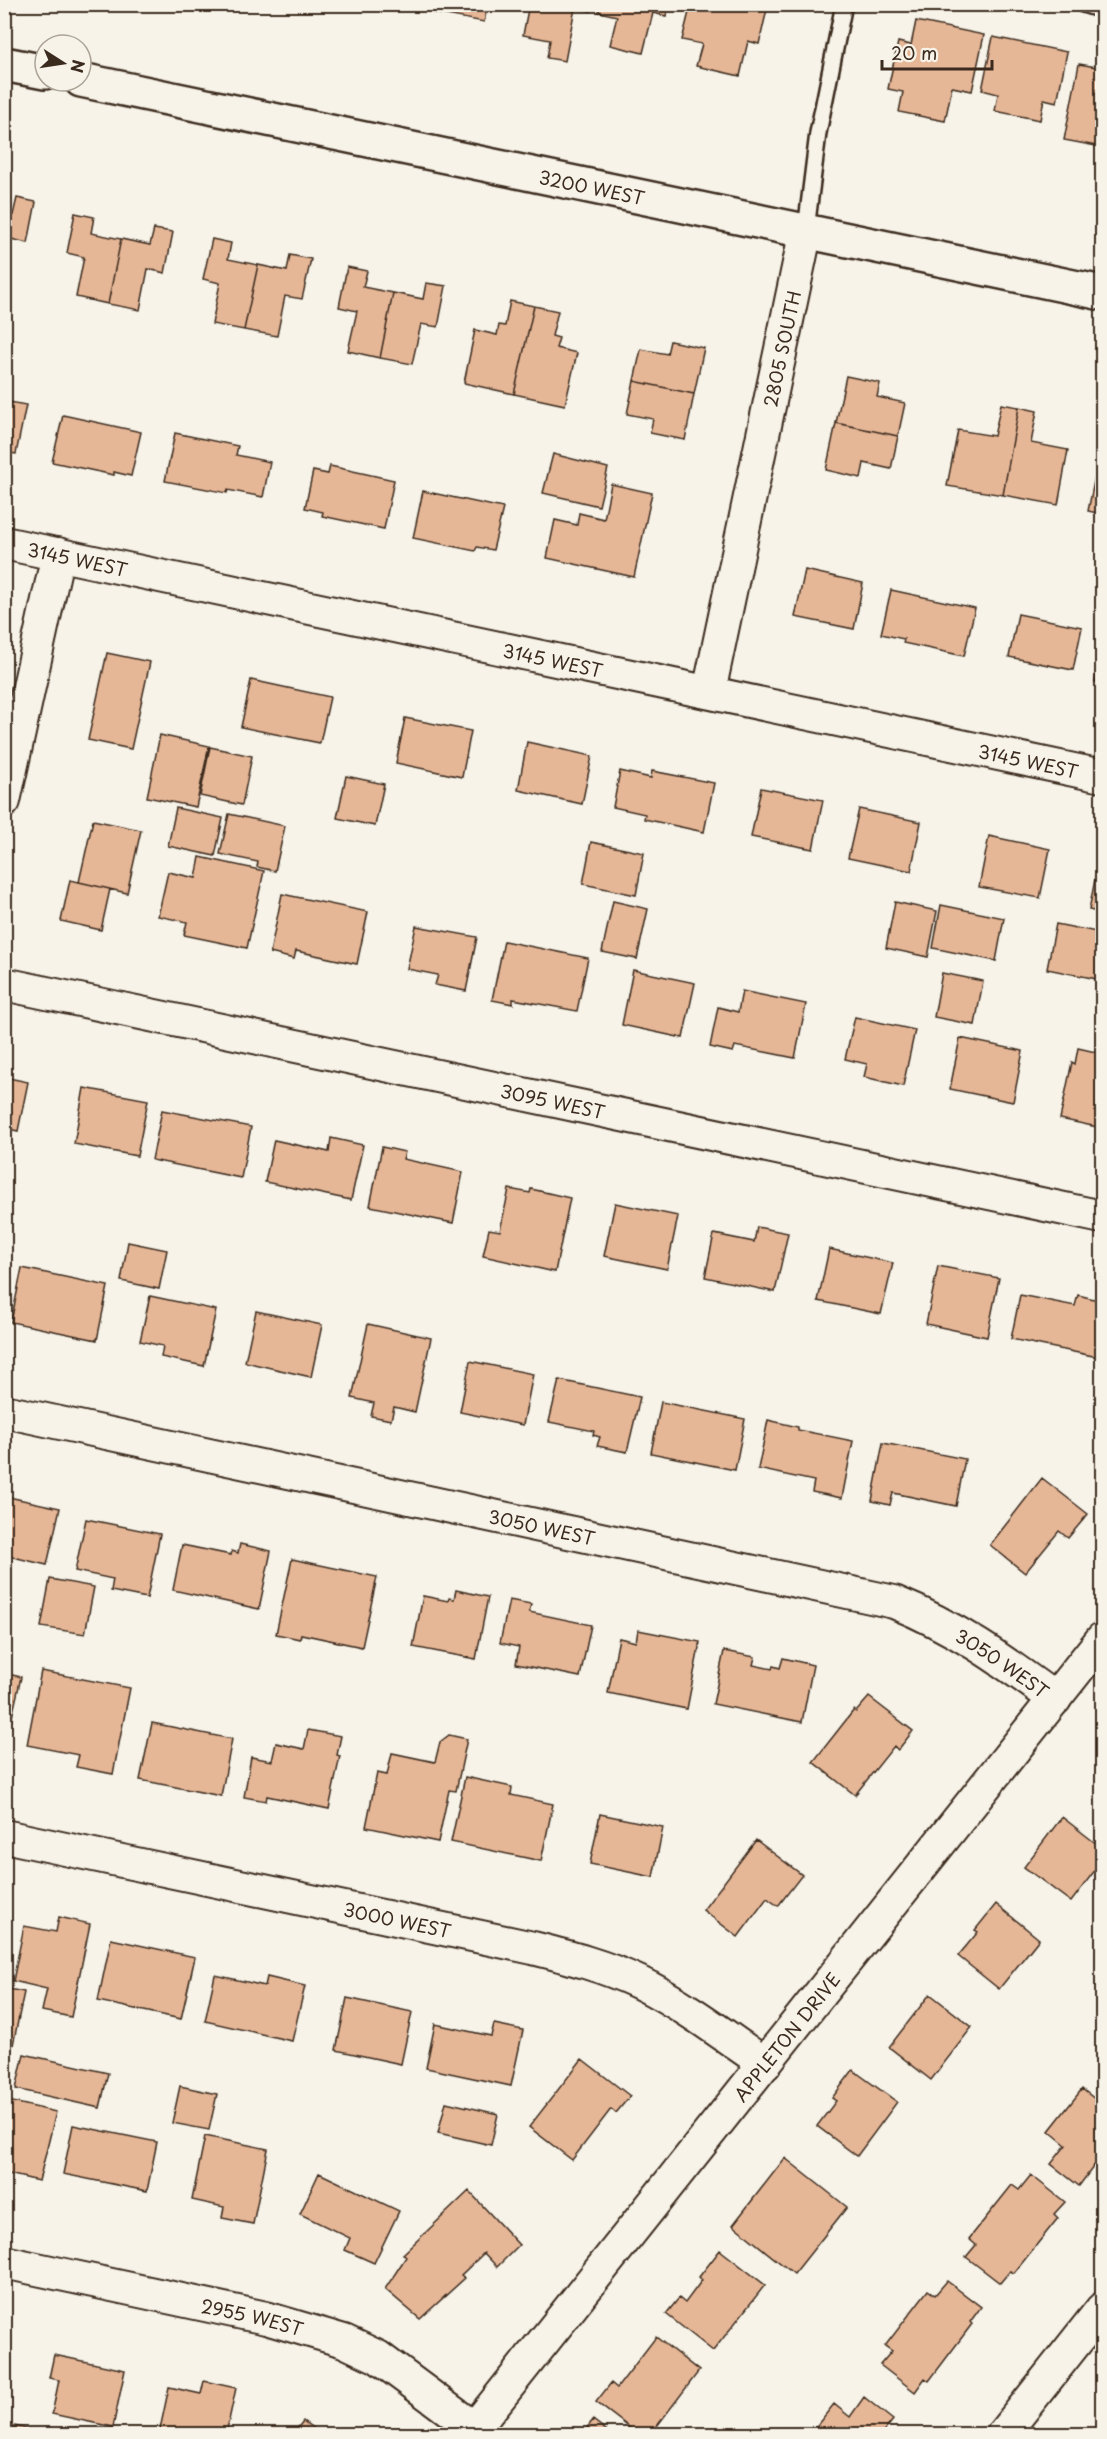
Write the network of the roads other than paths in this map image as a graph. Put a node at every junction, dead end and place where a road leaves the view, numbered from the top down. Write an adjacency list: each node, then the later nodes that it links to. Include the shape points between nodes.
1 (844, 4): 7 (lane, 2805 SOUTH, via 818,133)
2 (1083, 4): 3 (lane)
3 (1102, 10)
4 (4, 64): 5 (main road)
5 (33, 70)
6 (93, 82): 7 (main road, 3200 WEST)
7 (806, 230): 8 (main road, 3200 WEST); 11 (street, 2805 SOUTH)
8 (1102, 293)
9 (4, 543): 10 (street, 3145 WEST)
10 (58, 554): 11 (street, 3145 WEST); 13 (street)
11 (709, 692): 12 (street, 3145 WEST)
12 (1102, 776)
13 (4, 801)
14 (4, 984): 15 (street, 3095 WEST)
15 (1102, 1217)
16 (4, 1411): 18 (street, 3050 WEST, via 894,1602 966,1636)
17 (1102, 1639): 18 (street, APPLETON DRIVE)
18 (1055, 1699): 20 (street, APPLETON DRIVE)
19 (4, 1836): 20 (street, 3000 WEST, via 587,1961 676,2002)
20 (765, 2064): 23 (street, APPLETON DRIVE)
21 (4, 2262): 23 (street, 2955 WEST, via 266,2318 344,2341 378,2357)
22 (1102, 2309): 24 (street)
23 (472, 2432)
24 (1003, 2434)

